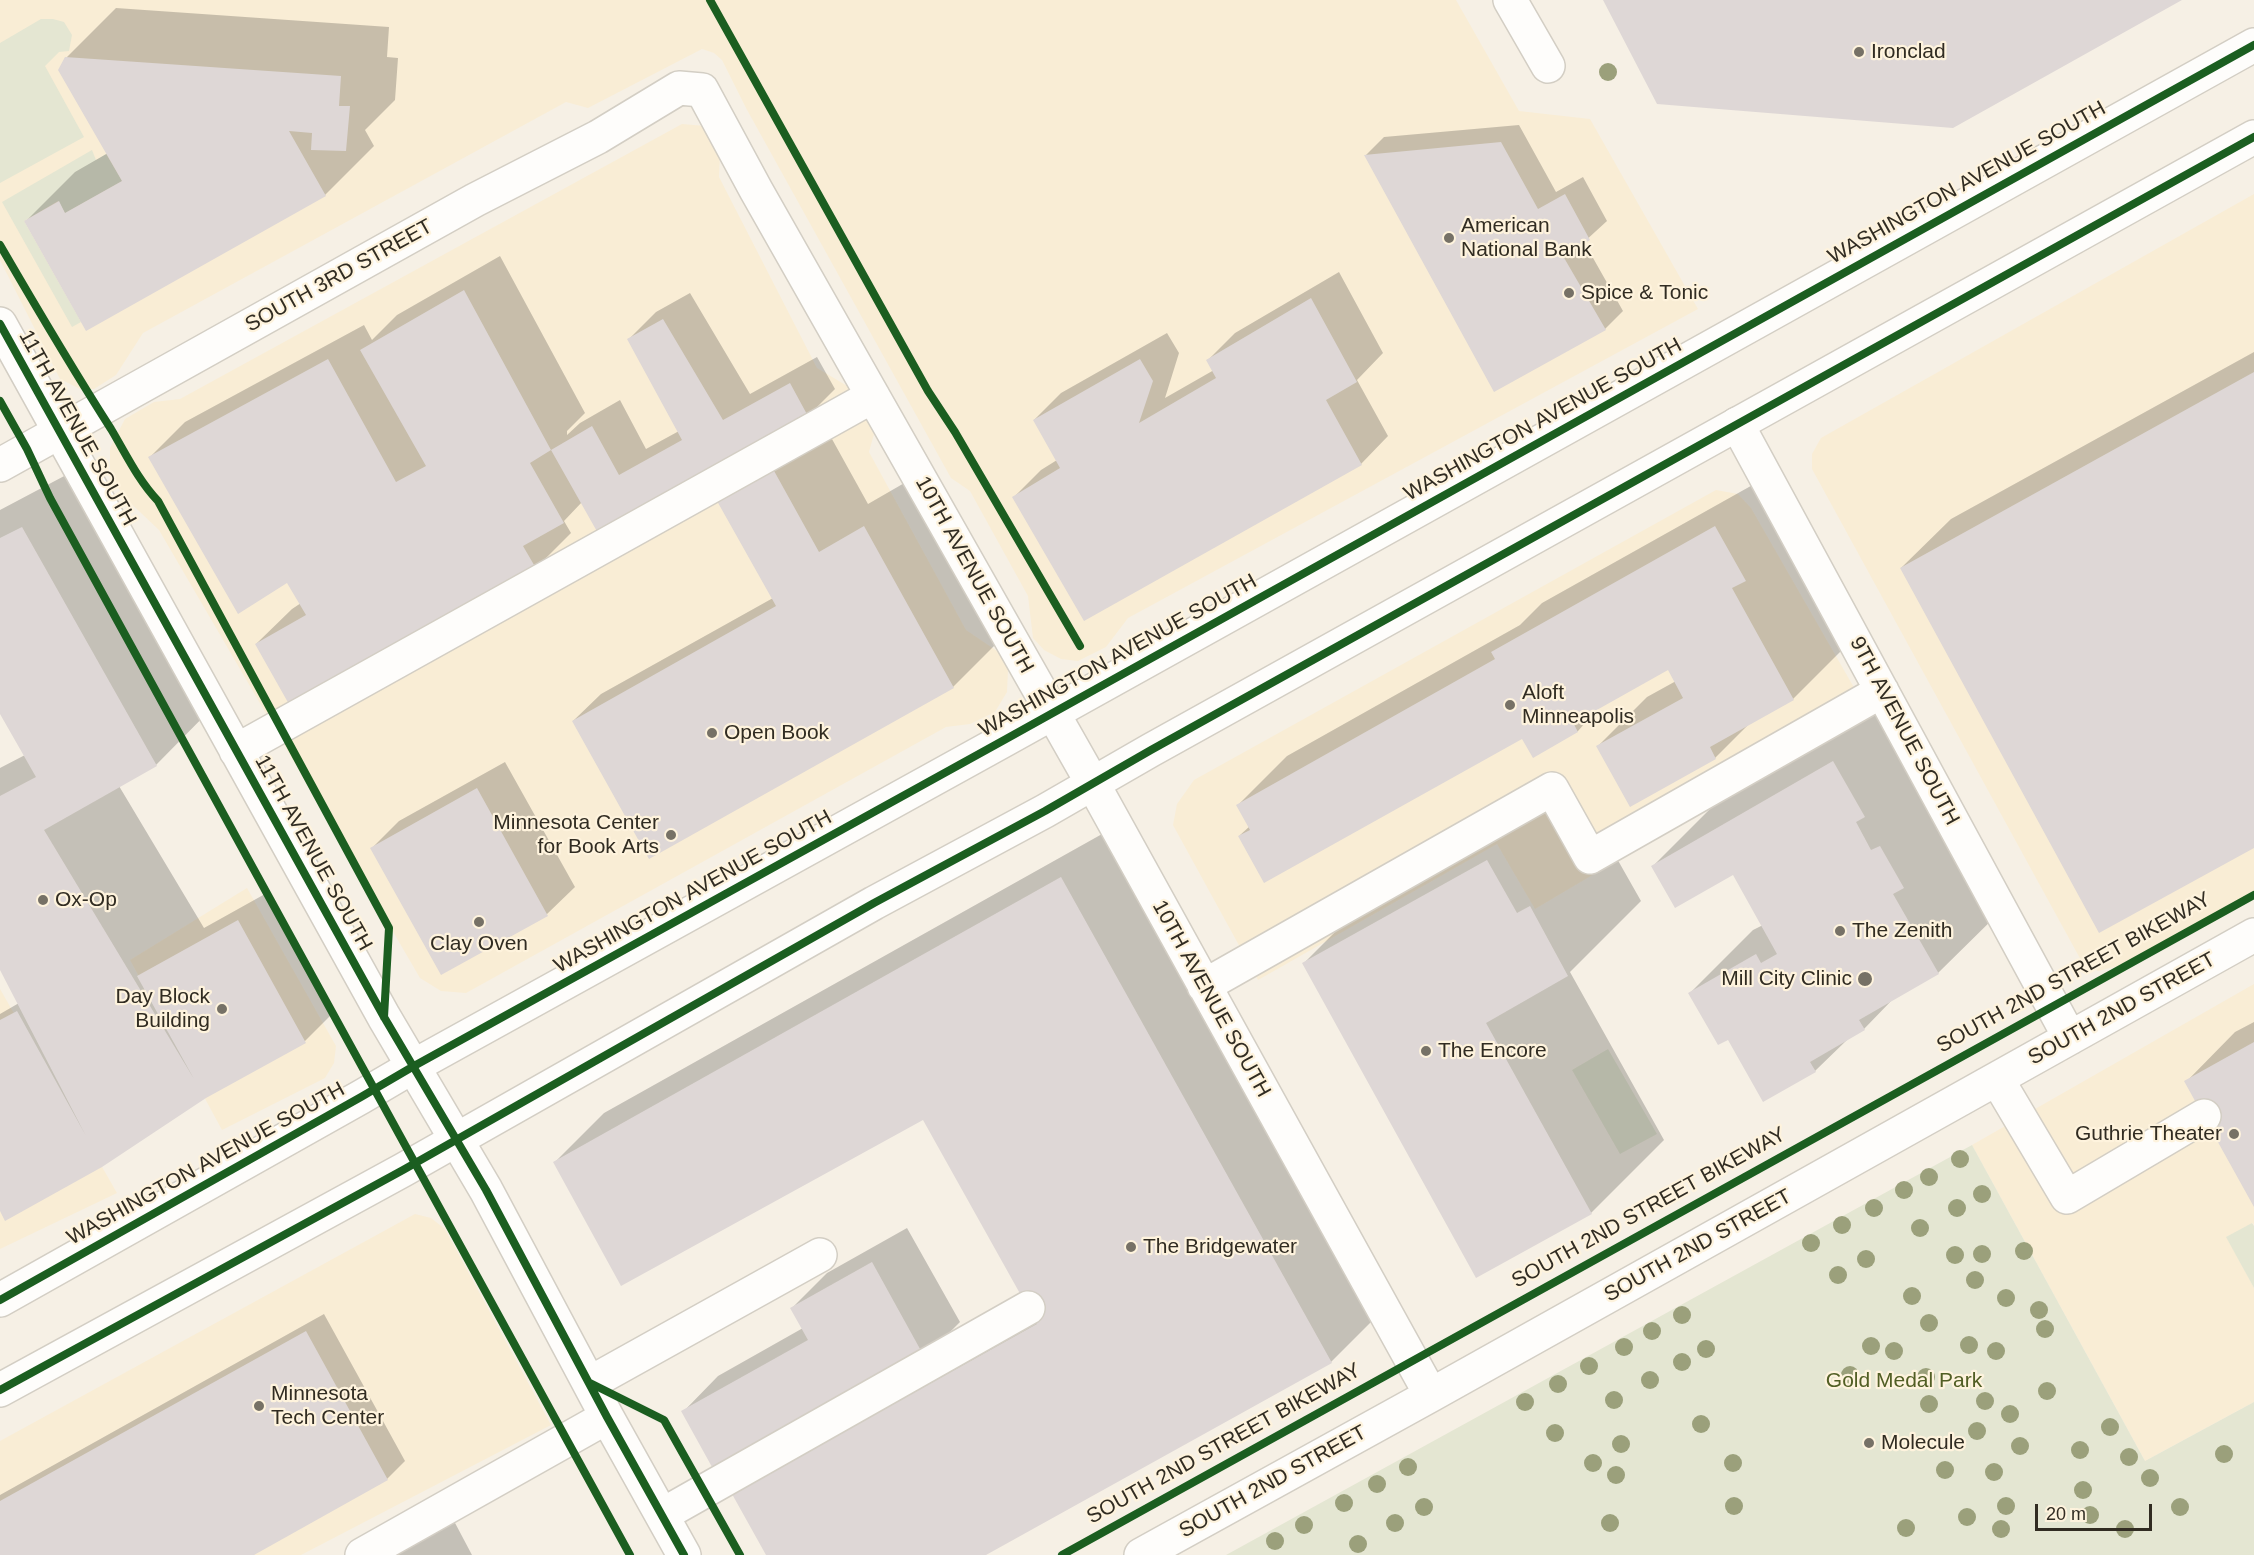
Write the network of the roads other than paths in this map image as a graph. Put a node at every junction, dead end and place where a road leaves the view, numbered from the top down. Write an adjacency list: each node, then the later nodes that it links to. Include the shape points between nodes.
1 (1510, 0): 3 (street)
2 (2254, 45): 12 (street, WASHINGTON AVENUE SOUTH)
3 (1548, 66)
4 (679, 88): 7 (street, 10TH AVENUE SOUTH, via 702,90); 9 (street, SOUTH 3RD STREET, via 598,137 475,200)
5 (2254, 137): 8 (street)
6 (0, 324): 9 (street, 11TH AVENUE SOUTH)
7 (873, 396): 12 (street, 10TH AVENUE SOUTH); 13 (street)
8 (1737, 424): 11 (street, 9TH AVENUE SOUTH); 14 (street)
9 (58, 431): 10 (street, SOUTH 3RD STREET); 13 (street, 11TH AVENUE SOUTH)
10 (0, 465)
11 (1882, 691): 16 (street, via 1590,857 1552,789); 17 (street, 9TH AVENUE SOUTH)
12 (1052, 712): 14 (street, 10TH AVENUE SOUTH); 18 (street, WASHINGTON AVENUE SOUTH)
13 (236, 752): 18 (street, 11TH AVENUE SOUTH)
14 (1093, 784): 16 (street, 10TH AVENUE SOUTH); 21 (street)
15 (2254, 935): 17 (street, SOUTH 2ND STREET)
16 (1204, 986): 27 (street, 10TH AVENUE SOUTH)
17 (2070, 1038): 19 (street, SOUTH 2ND STREET)
18 (414, 1066): 21 (street, 11TH AVENUE SOUTH); 23 (street, WASHINGTON AVENUE SOUTH)
19 (1996, 1079): 20 (street, via 2067,1197); 27 (street, SOUTH 2ND STREET)
20 (2204, 1116)
21 (457, 1139): 25 (street, 11TH AVENUE SOUTH); 26 (street)
22 (820, 1256): 25 (street)
23 (1, 1298)
24 (1028, 1308): 29 (street)
25 (590, 1383): 28 (street, 11TH AVENUE SOUTH)
26 (0, 1390)
27 (1431, 1395): 32 (street, SOUTH 2ND STREET)
28 (607, 1417): 29 (street, 11TH AVENUE SOUTH); 30 (street)
29 (662, 1515): 31 (street, 11TH AVENUE SOUTH)
30 (362, 1555)
31 (684, 1555)
32 (1141, 1555)

